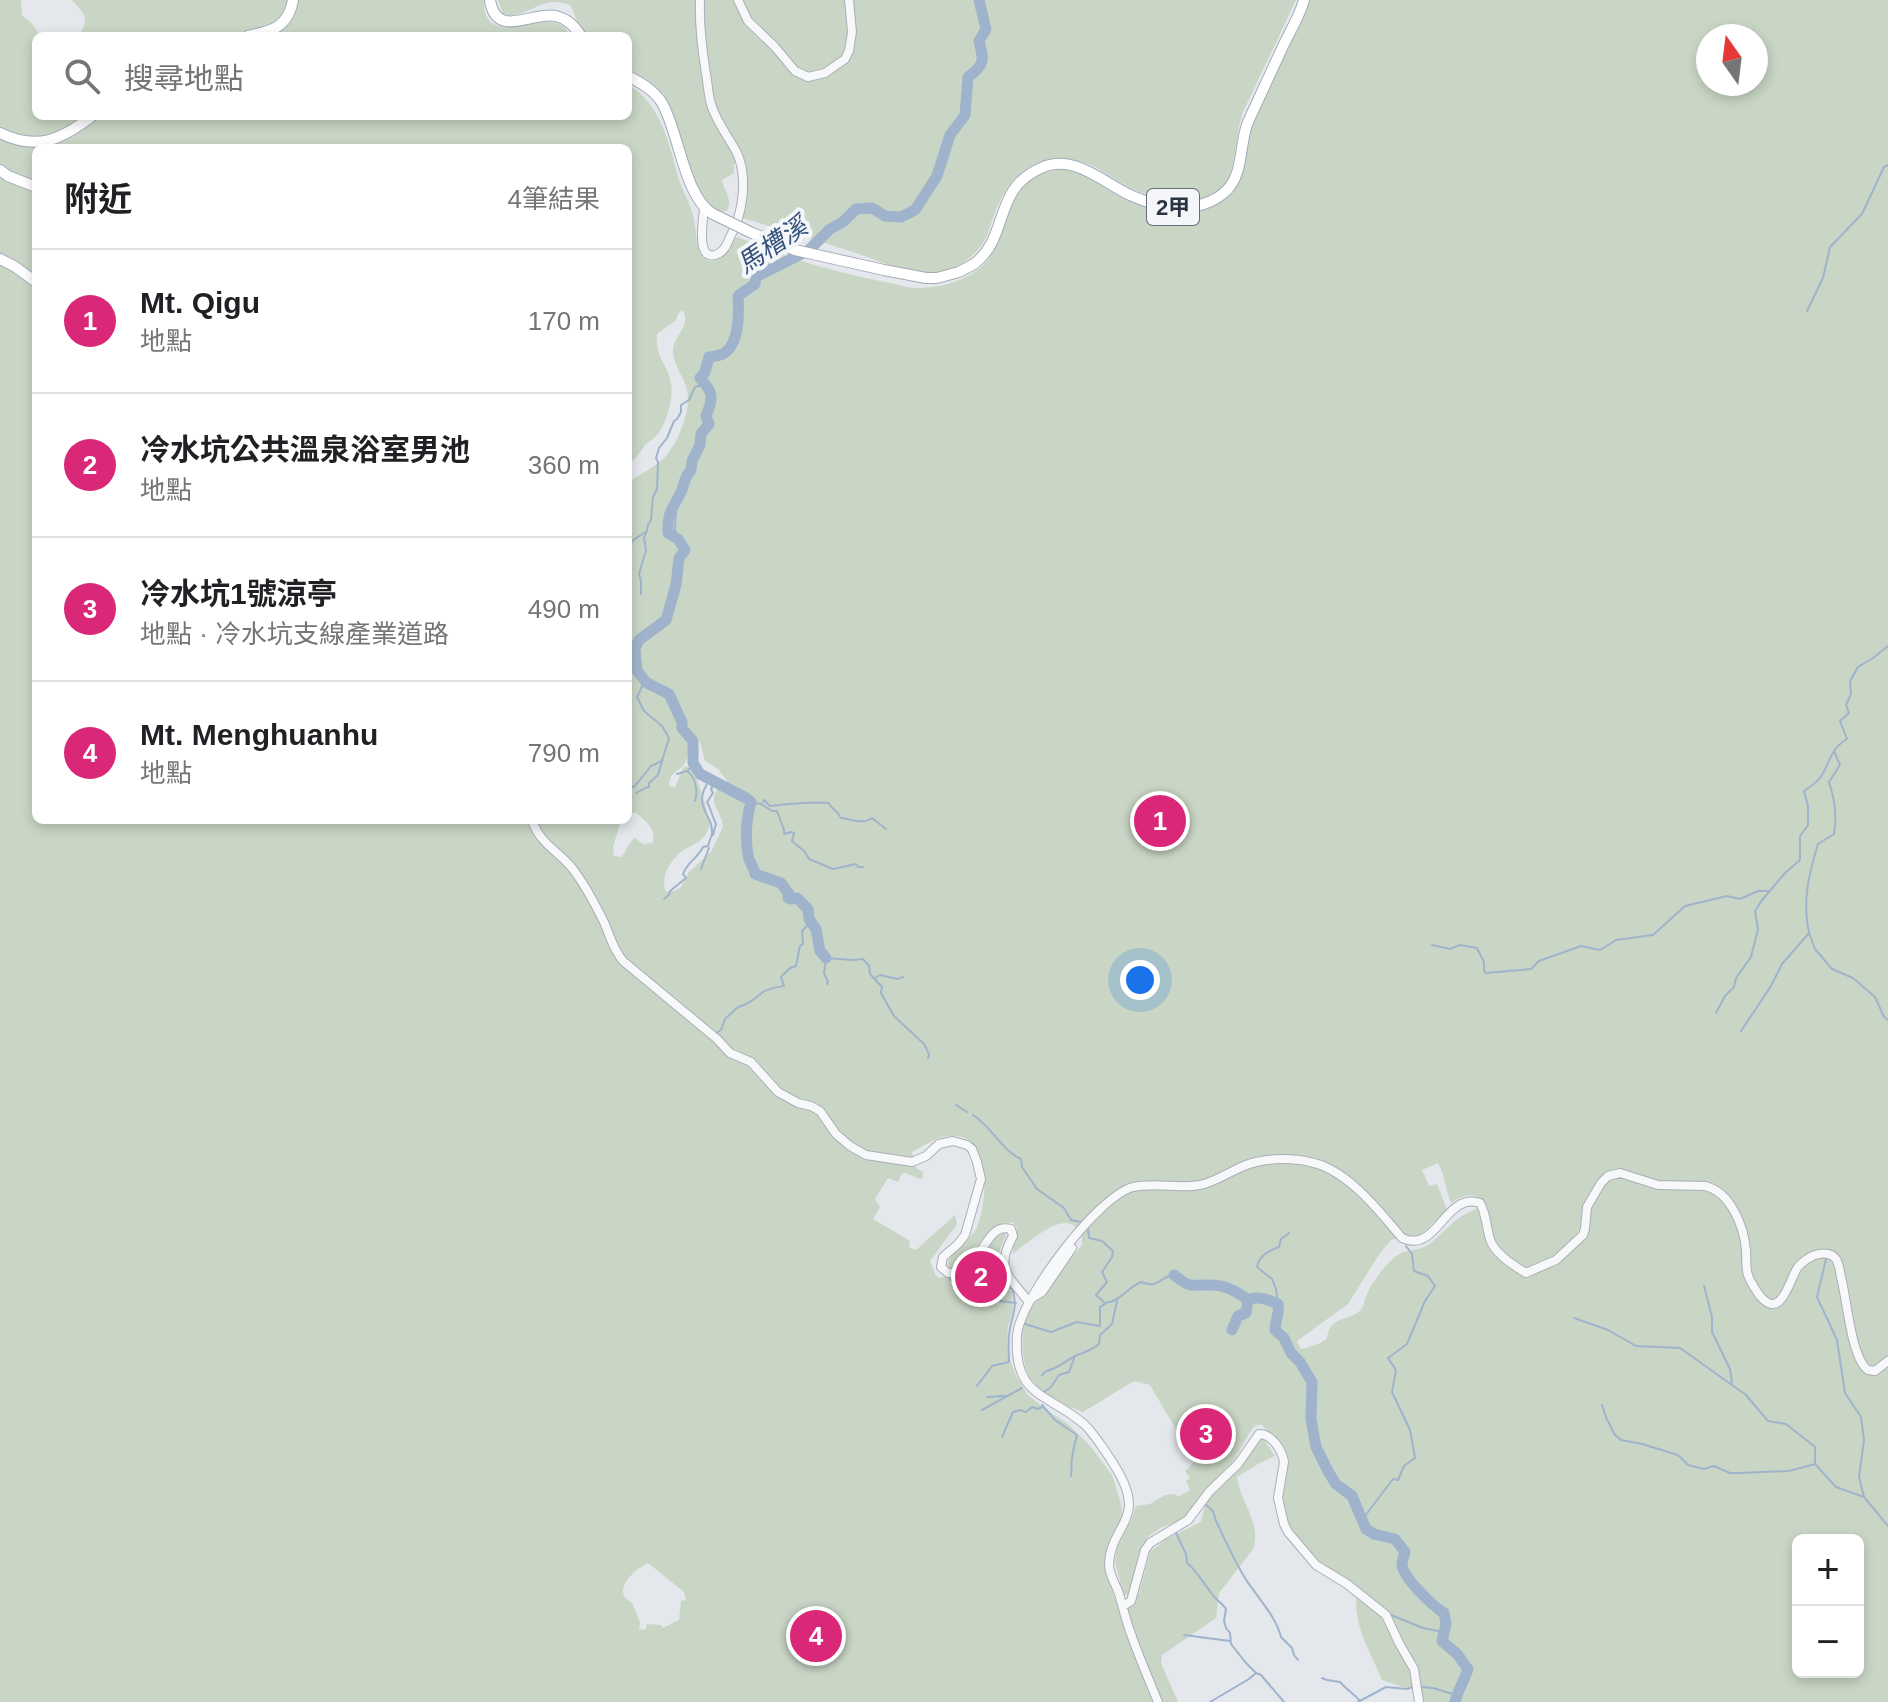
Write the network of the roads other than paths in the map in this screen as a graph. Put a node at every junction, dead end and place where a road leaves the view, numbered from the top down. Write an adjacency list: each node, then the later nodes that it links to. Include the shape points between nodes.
1 (293, 0): 7 (main road, via 289,16)
2 (490, 0): 8 (main road, via 495,14 507,22 559,16)
3 (700, 0): 14 (street, via 711,106 742,171 740,212 733,232 723,251 712,256 702,242)
4 (738, 0): 5 (street, via 748,21 795,71 808,77 845,59 852,32)
5 (849, 0)
6 (1304, 0): 14 (main road, 2甲, bridge, via 1246,127 1236,175 1226,191 1208,203 1159,206 1079,167 1044,166 1025,175 1011,193 981,259 937,278 795,250)
7 (268, 32)
8 (578, 32)
9 (632, 78): 14 (main road, via 661,102 695,192)
10 (87, 120): 11 (main road, via 47,142)
11 (0, 133)
12 (0, 170): 13 (main road)
13 (32, 185)
14 (708, 212)
15 (0, 259): 16 (main road)
16 (32, 279)
17 (533, 824): 21 (street, via 582,884 623,961 730,1053 751,1062 778,1092 820,1111 850,1146 866,1155 912,1162 939,1144 953,1141 972,1149 981,1179 965,1235 943,1257 941,1267 952,1273 982,1250 989,1237 1009,1228 1013,1236 1004,1251 1005,1269)
18 (1074, 1238): 19 (street); 20 (street, via 1077,1243); 21 (street); 22 (street, via 1098,1210 1133,1187 1200,1185 1255,1162 1308,1161 1342,1177 1409,1241 1424,1239 1460,1205 1480,1203 1491,1243 1526,1273 1556,1260 1583,1235 1587,1207 1601,1183 1624,1173 1658,1185 1705,1186 1721,1195 1739,1225 1750,1280 1769,1303 1787,1293 1807,1259 1821,1253 1834,1257 1861,1363 1875,1371)
19 (1072, 1248): 20 (street); 21 (street)
20 (1066, 1259): 21 (street, via 1042,1292)
21 (1028, 1301): 23 (street, via 1017,1336 1020,1369 1028,1387 1085,1426 1123,1480 1130,1512 1115,1539 1109,1570)
22 (1888, 1361)
23 (1123, 1606): 24 (street); 25 (street, via 1131,1601 1150,1543 1188,1520 1264,1434 1283,1456 1278,1498 1288,1532 1316,1565 1386,1615 1414,1669)
24 (1158, 1702)
25 (1419, 1702)

